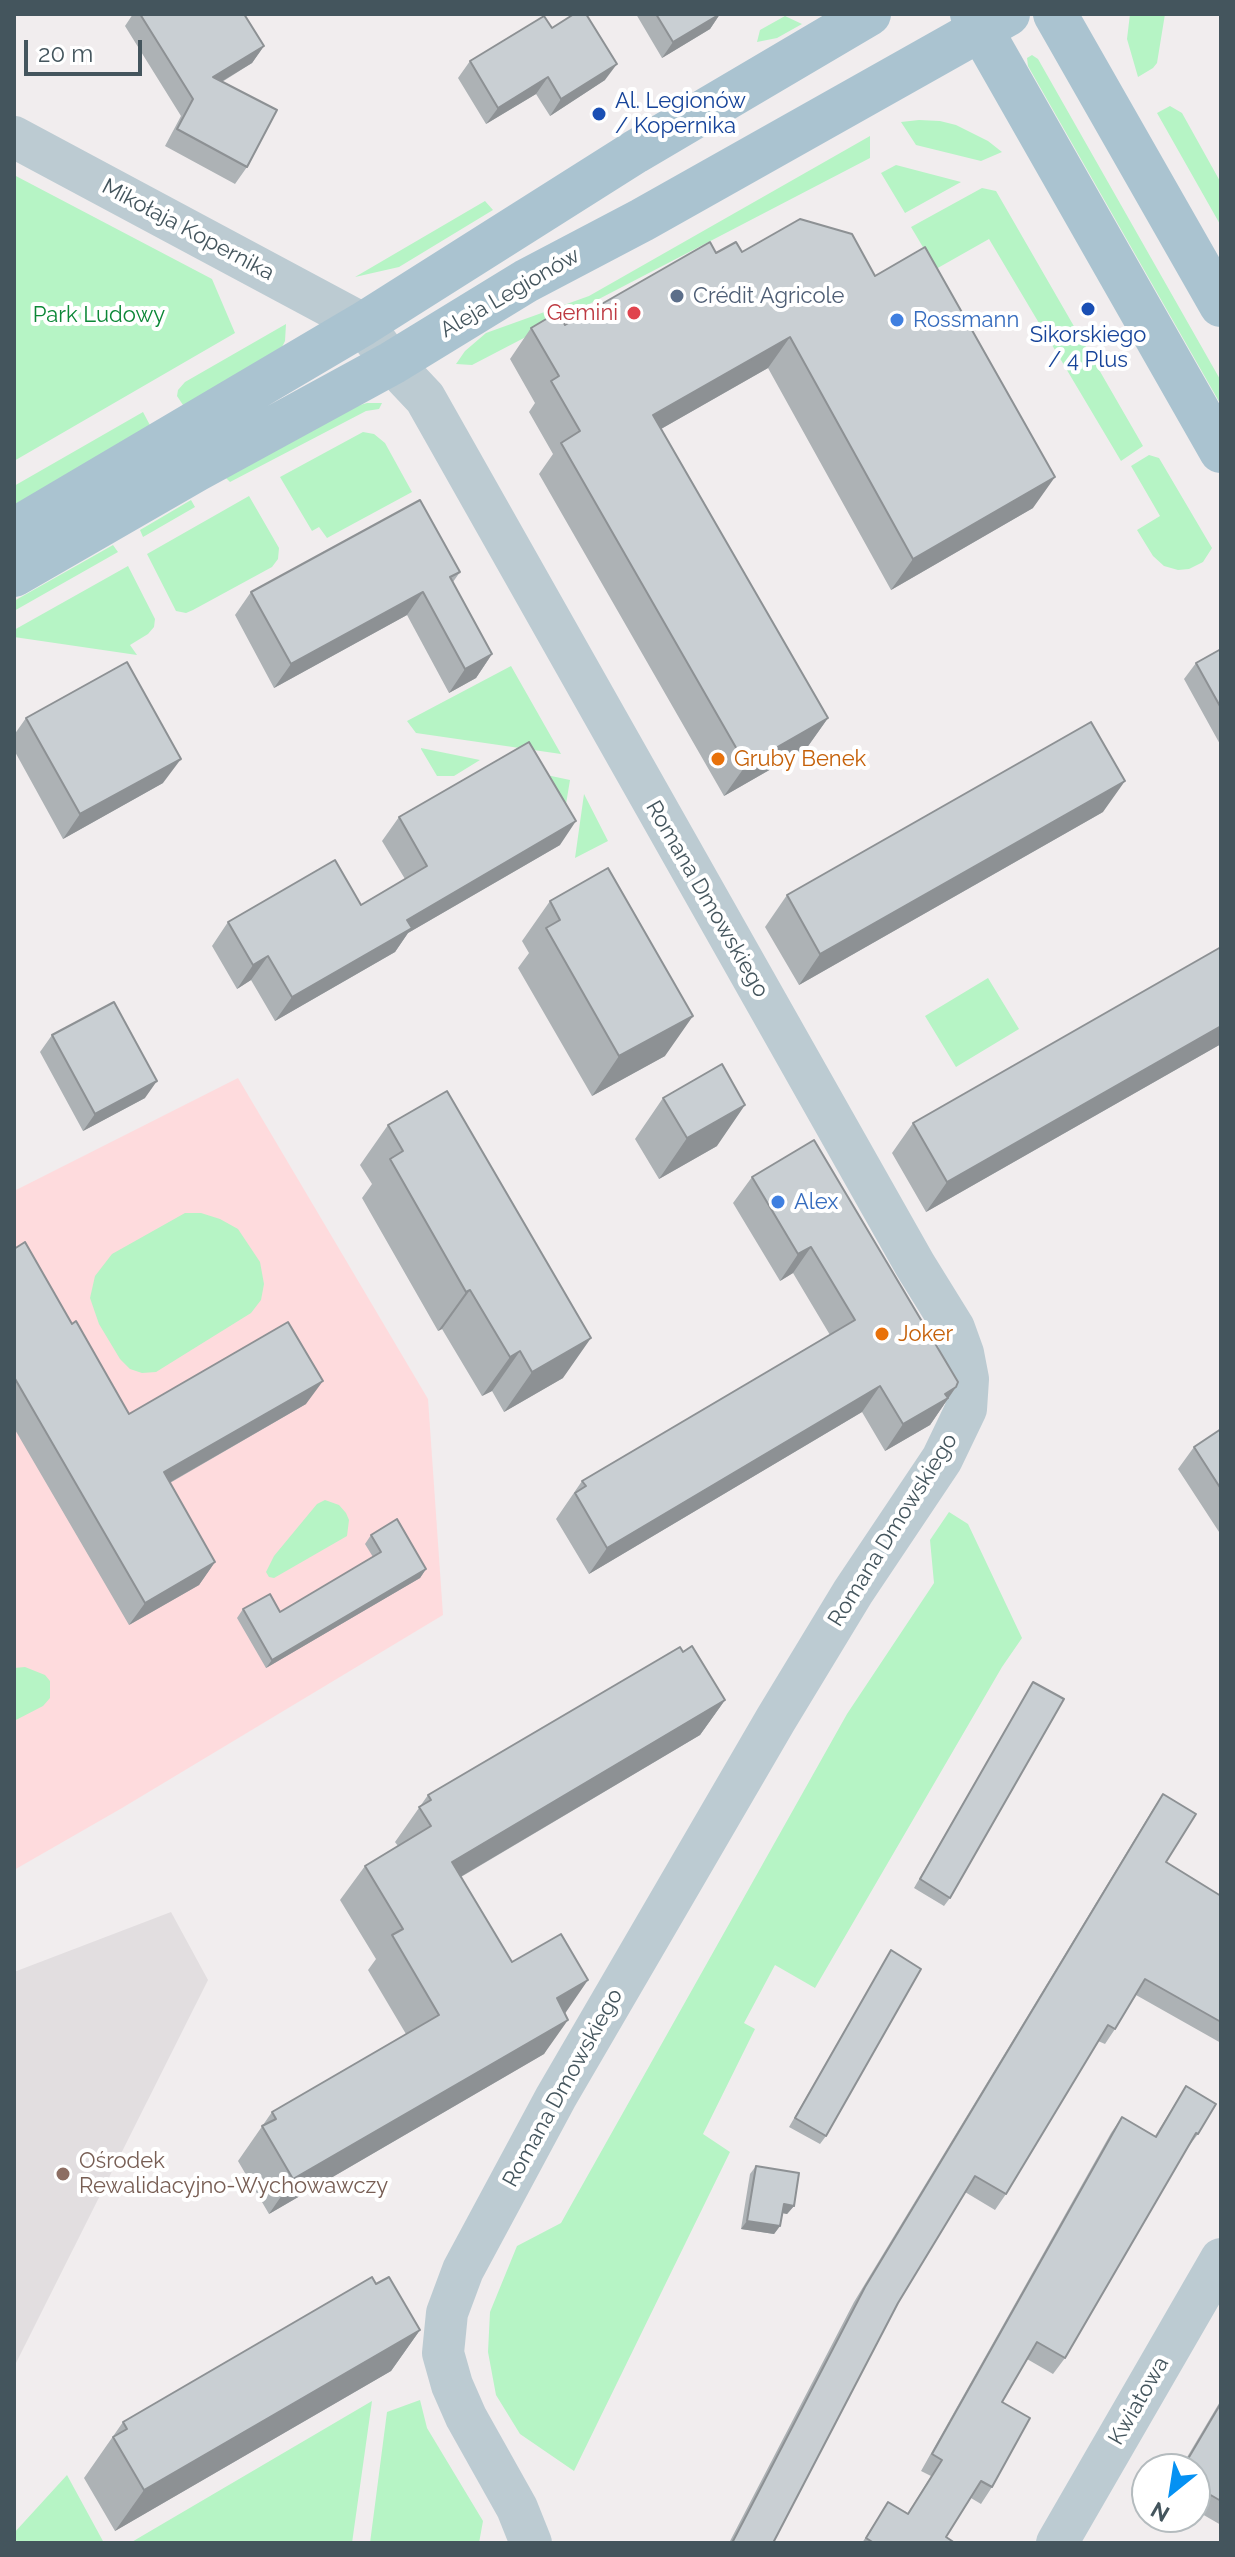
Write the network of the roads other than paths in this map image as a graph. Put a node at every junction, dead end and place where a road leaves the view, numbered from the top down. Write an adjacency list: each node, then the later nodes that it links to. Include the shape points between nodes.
1 (869, 14): 6 (main road, via 635,152)
2 (1055, 14): 5 (main road)
3 (987, 19): 7 (main road, Aleja Legionów); 8 (main road)
4 (14, 137): 6 (street, Mikołaja Kopernika)
5 (1221, 305)
6 (363, 324): 7 (street, Romana Dmowskiego); 9 (main road)
7 (392, 363): 10 (main road, Aleja Legionów); 12 (street, Romana Dmowskiego, via 425,398 954,1328 968,1379 966,1409 942,1459 768,1733 556,2097 463,2270 447,2313 443,2353 466,2417)
8 (1221, 451)
9 (14, 530)
10 (14, 575)
11 (1221, 2259): 13 (street, Kwiatowa)
12 (531, 2543)
13 (1057, 2543)

